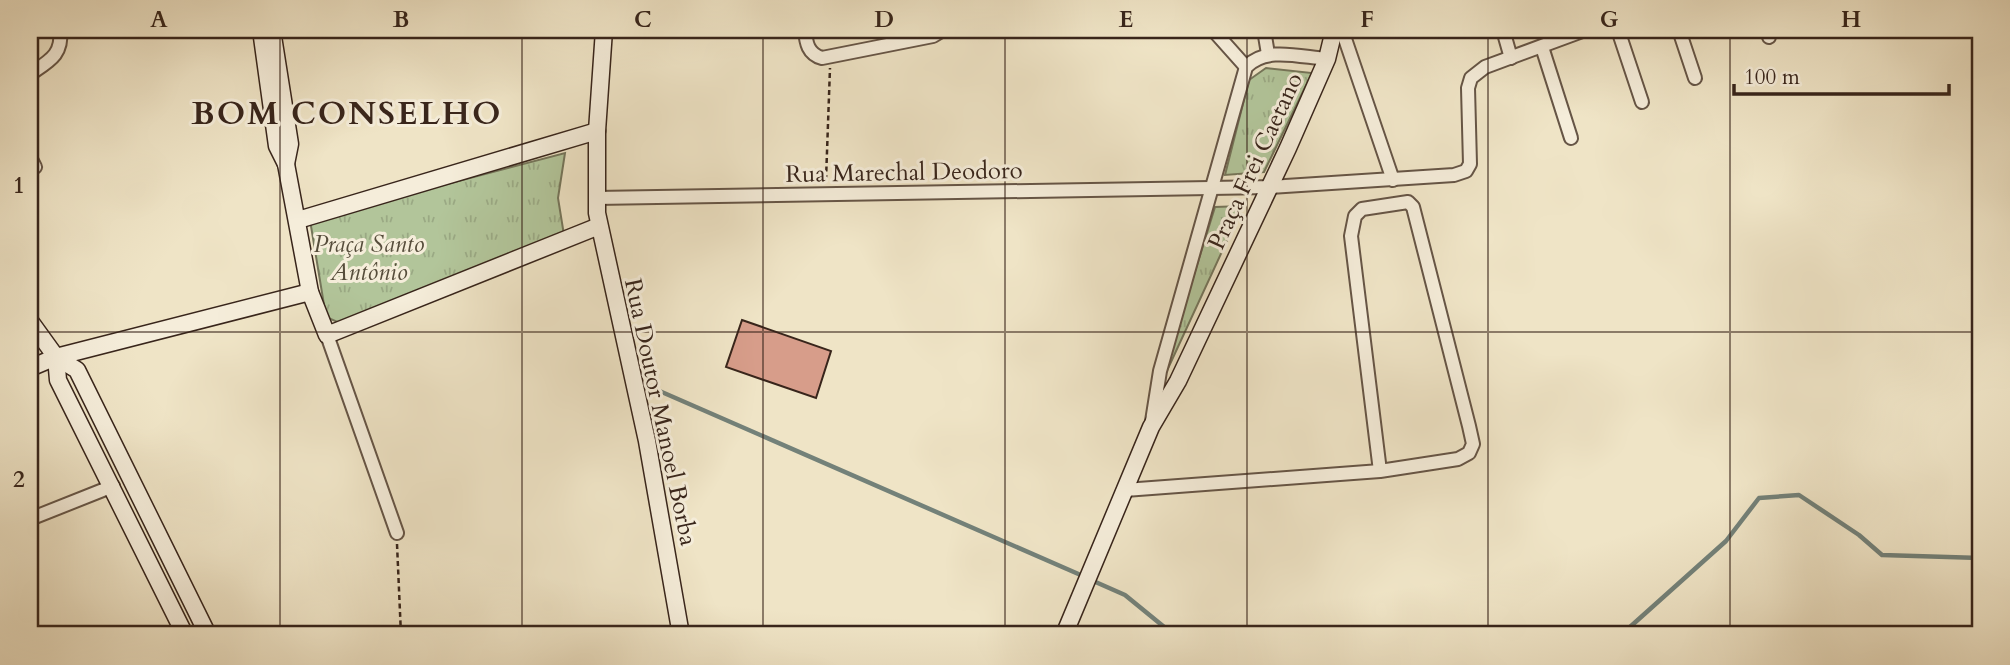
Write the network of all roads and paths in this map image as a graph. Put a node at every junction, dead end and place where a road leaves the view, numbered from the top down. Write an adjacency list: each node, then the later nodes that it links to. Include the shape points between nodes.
1 (60, 30): 21 (street, via 57,52)
2 (261, 30): 26 (street, via 277,146)
3 (272, 30): 26 (street, via 290,144)
4 (604, 30): 24 (street, Rua Doutor Manoel Borba)
5 (804, 30): 17 (street, via 812,53)
6 (943, 30): 17 (street)
7 (1213, 30): 20 (street)
8 (1264, 30): 16 (street)
9 (1334, 30): 19 (street)
10 (1342, 30): 27 (street)
11 (1503, 30): 18 (street)
12 (1585, 30): 15 (street)
13 (1618, 30): 23 (street)
14 (1679, 30): 22 (street)
15 (1542, 47): 18 (street); 25 (street)
16 (1268, 54): 19 (street, Praça Frei Caetano); 20 (street, Praça Frei Caetano)
17 (830, 58): 30 (path)
18 (1511, 58): 27 (street, Rua Marechal Deodoro, via 1485,67 1471,78 1468,168 1454,175)
19 (1326, 59): 29 (street, Praça Frei Caetano)
20 (1246, 67): 28 (street, Praça Frei Caetano)
21 (30, 74)
22 (1695, 78)
23 (1642, 102)
24 (597, 131): 31 (street, Rua Doutor Manoel Borba); 33 (street)
25 (1571, 138)
26 (286, 164): 33 (street)
27 (1399, 180): 29 (street, Rua Marechal Deodoro); 32 (street)
28 (1212, 187): 29 (street, Rua Marechal Deodoro); 30 (street, Rua Marechal Deodoro); 40 (street, Praça Frei Caetano, via 1160,371)
29 (1270, 187): 40 (street, Praça Frei Caetano, via 1178,381)
30 (826, 194): 31 (street, Rua Marechal Deodoro)
31 (596, 198): 34 (street, Rua Doutor Manoel Borba)
32 (1405, 203): 41 (street, via 1362,209 1354,216 1352,228); 41 (street, via 1413,207 1472,449 1458,459)
33 (298, 219): 35 (street)
34 (599, 226): 37 (street); 50 (street, Rua Doutor Manoel Borba, via 648,441)
35 (310, 292): 37 (street); 38 (street)
36 (30, 321): 38 (street)
37 (327, 335): 45 (street)
38 (56, 357): 39 (street); 42 (street, via 58,380); 48 (street, via 77,370)
39 (30, 368)
40 (1151, 427): 43 (street)
41 (1380, 471): 43 (street)
42 (113, 486): 44 (street); 47 (street)
43 (1125, 490): 46 (street)
44 (30, 519)
45 (397, 533): 49 (path)
46 (1066, 631)
47 (185, 635)
48 (208, 635)
49 (401, 635)
50 (681, 635)

